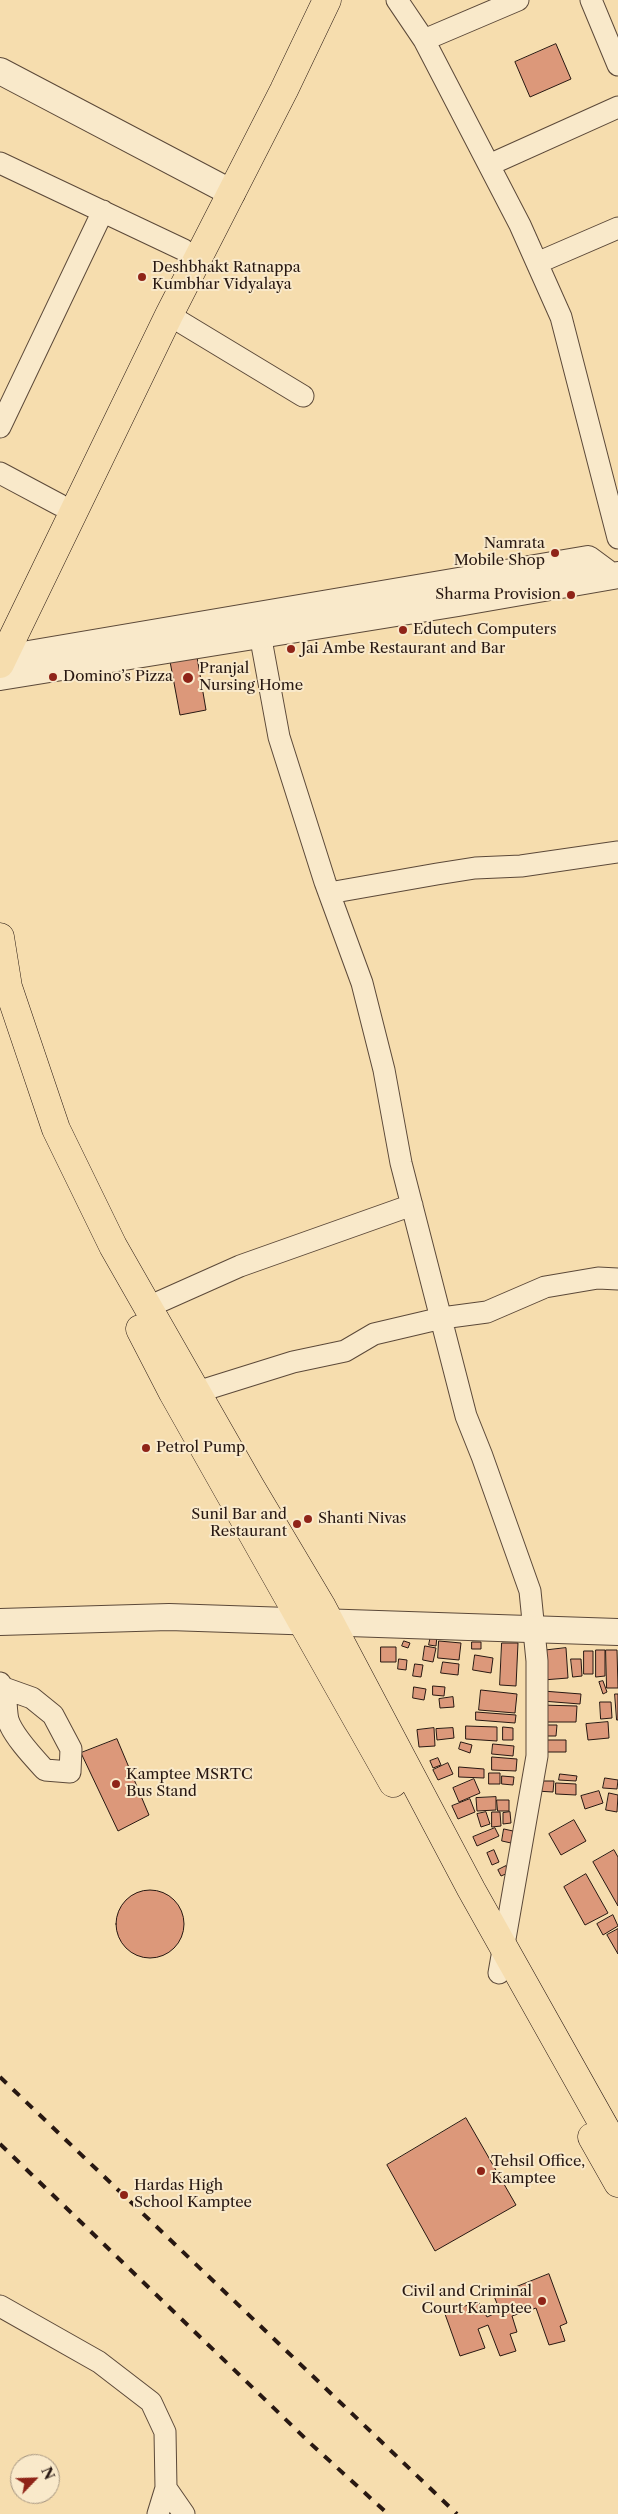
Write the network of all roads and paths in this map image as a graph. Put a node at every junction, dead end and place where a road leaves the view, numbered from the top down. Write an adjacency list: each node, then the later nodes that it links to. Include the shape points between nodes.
1 (311, 0): 12 (highway)
2 (327, 0): 12 (highway)
3 (397, 0): 6 (street)
4 (518, 0): 6 (street)
5 (591, 0): 7 (street)
6 (424, 40): 11 (street)
7 (618, 65)
8 (0, 71): 12 (street)
9 (618, 107): 11 (street)
10 (0, 163): 13 (street)
11 (489, 165): 16 (street)
12 (225, 190): 15 (highway); 17 (highway)
13 (103, 211): 15 (street); 19 (street)
14 (618, 228): 16 (street)
15 (184, 250): 22 (highway)
16 (537, 263): 20 (street, via 561,317)
17 (169, 315): 18 (street); 27 (highway)
18 (304, 396)
19 (0, 427)
20 (608, 458): 23 (street)
21 (0, 473): 22 (street)
22 (60, 505): 25 (highway)
23 (618, 538)
24 (614, 575): 26 (street); 27 (street, via 588,559)
25 (0, 621)
26 (260, 634): 27 (street); 29 (street, via 279,737)
27 (1, 665)
28 (618, 852): 29 (street, via 521,866 475,868)
29 (329, 894): 32 (street, via 362,983)
30 (0, 937): 31 (highway)
31 (3, 994): 34 (highway, via 56,1129 113,1246); 36 (highway, via 41,1141)
32 (412, 1204): 34 (street, via 240,1266); 35 (street)
33 (618, 1279): 35 (street, via 598,1278 545,1288 487,1312)
34 (148, 1307): 36 (highway)
35 (442, 1318): 37 (street, via 374,1334 344,1351 293,1362); 42 (street, via 466,1416 530,1591)
36 (174, 1373): 37 (highway); 38 (highway)
37 (196, 1392): 38 (highway)
38 (212, 1441): 39 (highway); 41 (highway)
39 (304, 1621): 40 (street, via 169,1617); 41 (street); 45 (highway)
40 (0, 1622)
41 (331, 1622): 42 (street); 44 (highway, via 414,1783)
42 (535, 1629): 43 (street); 44 (street, via 537,1756)
43 (618, 1632)
44 (504, 1946): 45 (street); 46 (highway)
45 (499, 1973): 47 (highway)
46 (618, 2151)
47 (618, 2183)
48 (0, 2306): 49 (street, via 98,2362 151,2402 165,2432)
49 (166, 2488): 50 (street); 51 (street)
50 (158, 2514)
51 (184, 2514)

